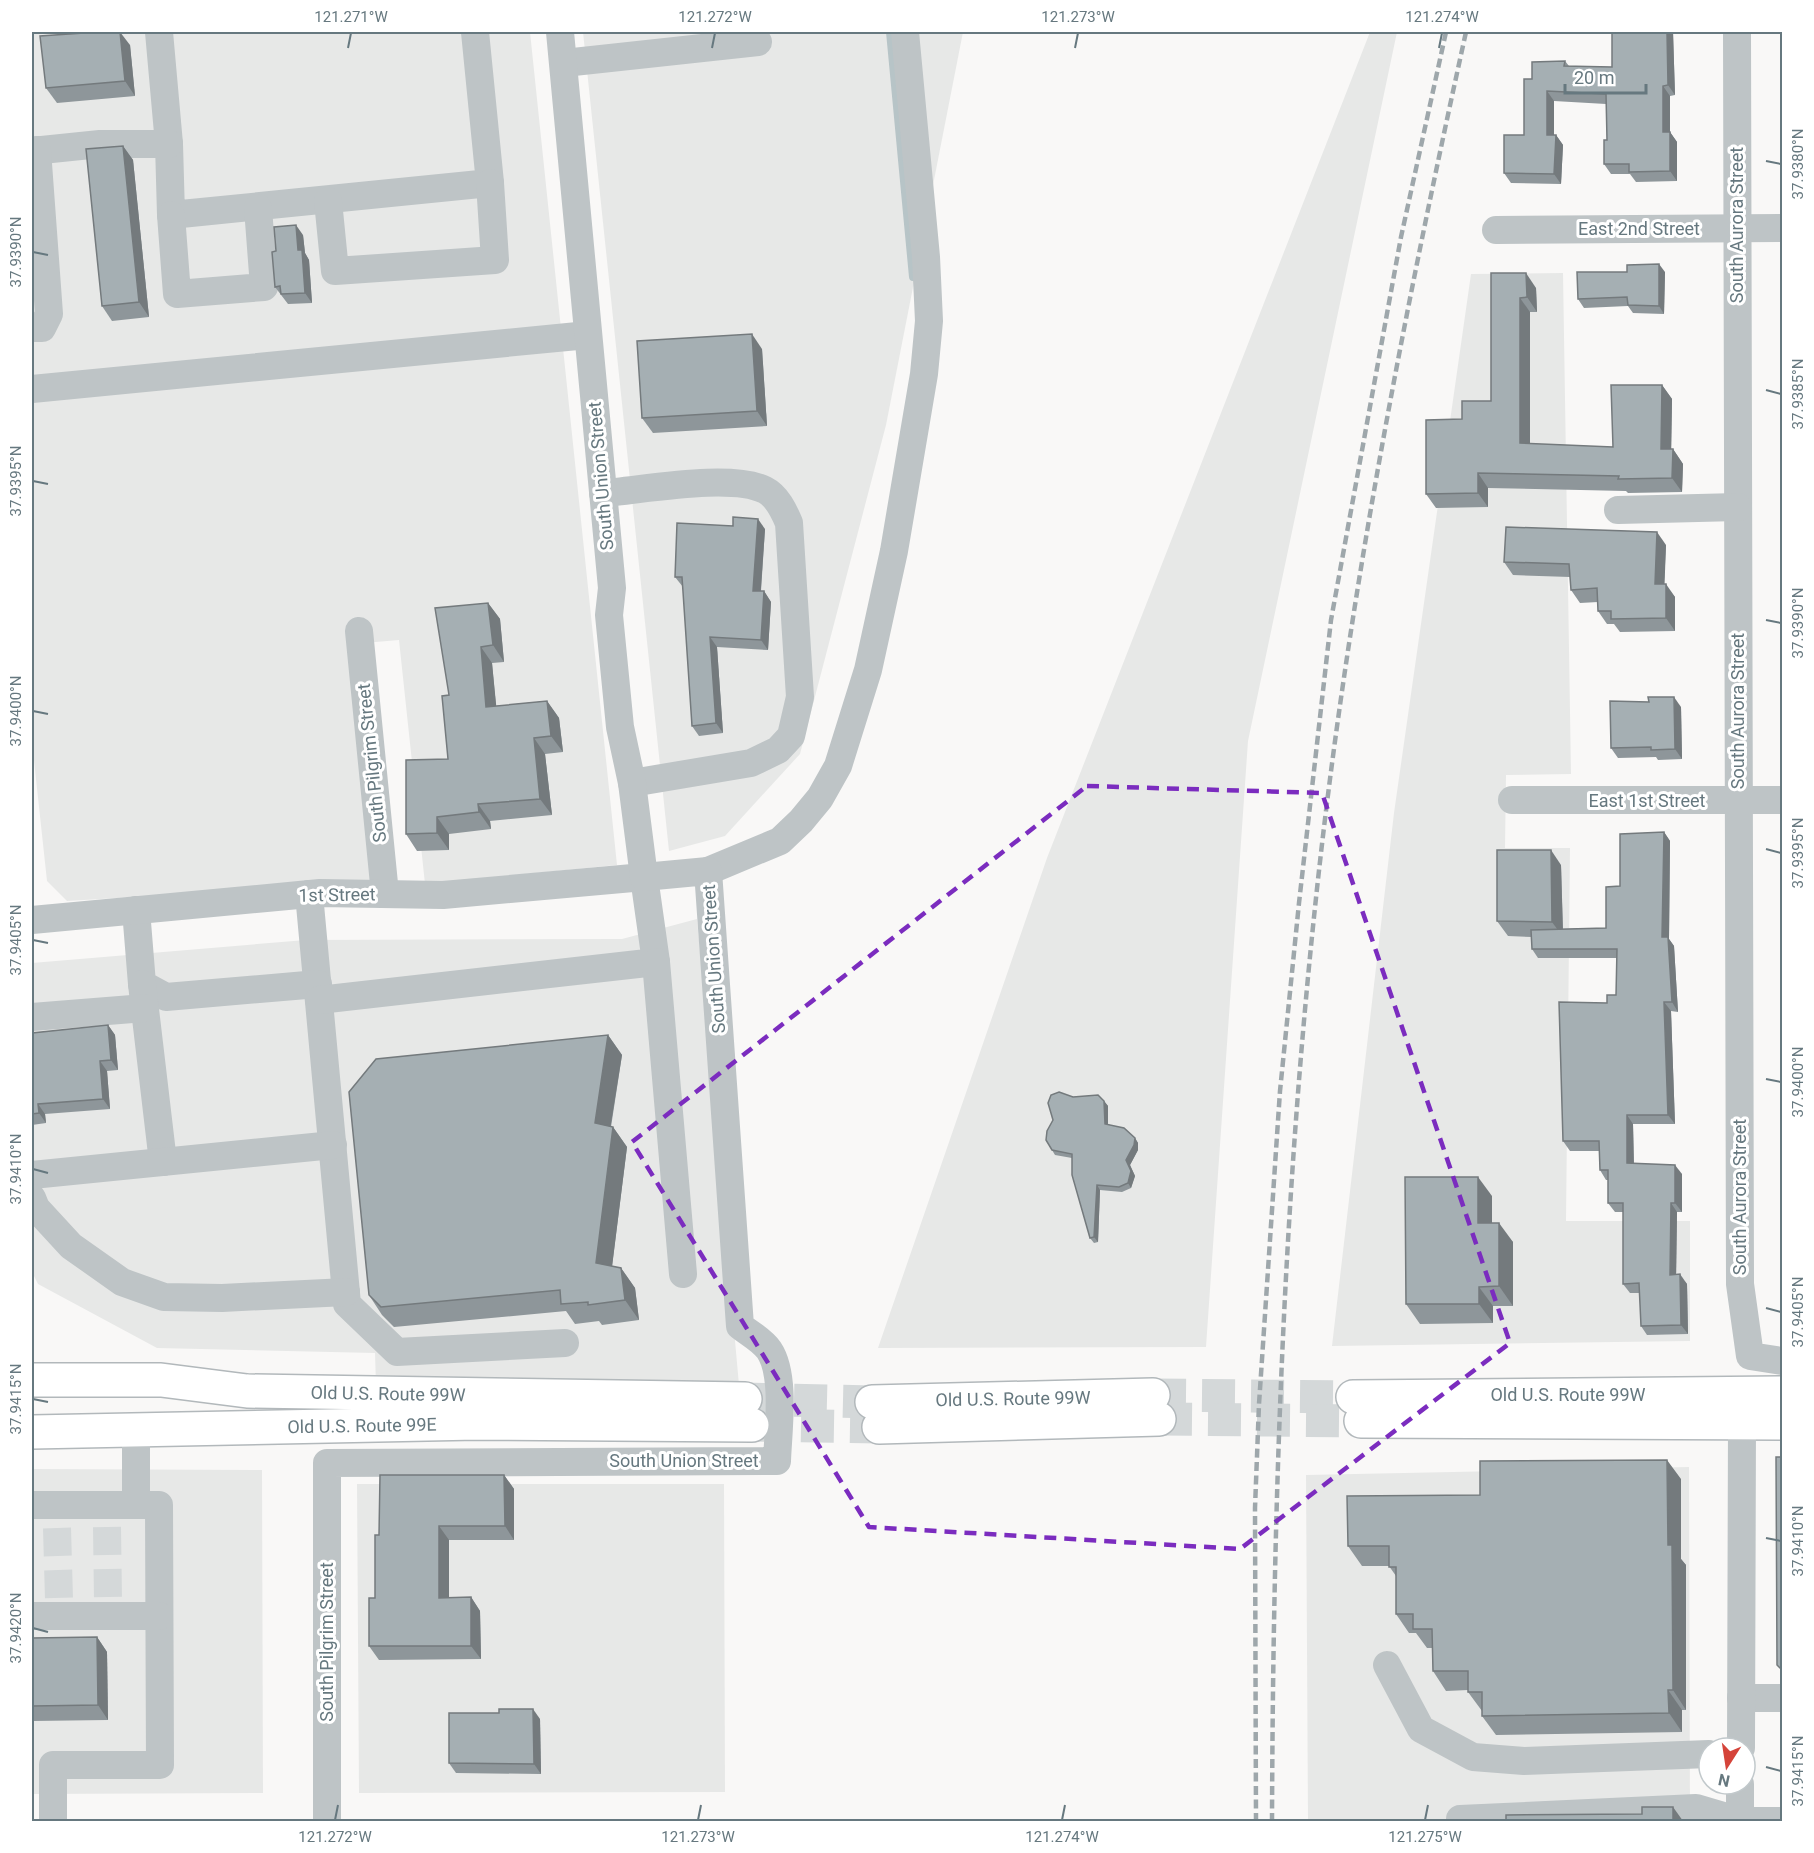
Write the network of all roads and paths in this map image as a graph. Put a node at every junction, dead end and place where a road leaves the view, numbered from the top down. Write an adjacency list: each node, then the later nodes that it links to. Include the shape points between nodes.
1 (159, 32): 8 (street)
2 (475, 32): 10 (street)
3 (560, 32): 7 (street, South Union Street)
4 (904, 32): 28 (street, via 929,321 924,374 894,551 868,670 838,766 807,814 780,841)
5 (1737, 32): 14 (street, South Aurora Street)
6 (758, 42): 7 (street)
7 (564, 63): 18 (street, South Union Street)
8 (169, 144): 9 (street, via 100,144); 13 (street)
9 (34, 151): 17 (street, via 49,314 42,328)
10 (490, 183): 11 (street); 11 (street, via 495,260 335,271)
11 (327, 201): 12 (street)
12 (258, 208): 13 (street); 13 (street, via 264,287 177,294)
13 (171, 215)
14 (1737, 228): 15 (street, East 2nd Street); 16 (street, East 2nd Street); 21 (street, South Aurora Street)
15 (1782, 228)
16 (1496, 230)
17 (32, 328)
18 (588, 335): 19 (street); 20 (street, South Union Street)
19 (32, 389)
20 (603, 493): 24 (street, South Union Street, via 620,728); 24 (street, via 728,482 765,490 783,508 789,523 800,697 791,736 778,750 751,763)
21 (1738, 507): 22 (street); 27 (street, South Aurora Street)
22 (1618, 510)
23 (359, 631): 31 (street, South Pilgrim Street)
24 (632, 783): 29 (street, South Union Street)
25 (1512, 800): 27 (street, East 1st Street)
26 (1782, 800): 27 (street, East 1st Street)
27 (1738, 801): 45 (street, South Aurora Street, via 1740,1284 1750,1356)
28 (708, 871): 29 (street, South Union Street); 55 (street, South Union Street, via 740,1326 768,1348 774,1359 779,1381 777,1461)
29 (644, 877): 31 (street, 1st Street, via 443,895); 34 (street)
30 (309, 894): 31 (street, 1st Street); 32 (street, 1st Street); 35 (street)
31 (386, 894)
32 (136, 910): 33 (street, 1st Street); 36 (street)
33 (32, 920)
34 (656, 962): 35 (street); 42 (street)
35 (318, 992): 36 (street); 38 (street)
36 (143, 996): 37 (street); 39 (street)
37 (32, 1017)
38 (333, 1145): 39 (street); 43 (street)
39 (162, 1162): 40 (street)
40 (32, 1175)
41 (32, 1198): 43 (street, via 36,1208 71,1246 122,1282 164,1298)
42 (683, 1274)
43 (346, 1292): 44 (street, via 347,1304 397,1352)
44 (565, 1343)
45 (1782, 1361)
46 (32, 1380): 52 (main road, Old U.S. Route 99W, via 161,1380 248,1391 749,1412)
47 (1782, 1393): 50 (main road, Old U.S. Route 99W, via 1357,1409)
48 (1156, 1407): 49 (main road, Old U.S. Route 99W)
49 (875, 1415)
50 (1742, 1423): 51 (main road, Old U.S. Route 99W); 61 (street)
51 (1782, 1423)
52 (692, 1426): 53 (main road, Old U.S. Route 99E, via 477,1423)
53 (136, 1431): 54 (main road, Old U.S. Route 99E); 56 (street)
54 (32, 1432)
55 (327, 1463): 67 (street, South Pilgrim Street)
56 (136, 1505): 57 (street, via 107,1516); 59 (street, via 159,1505)
57 (49, 1513)
58 (50, 1610): 59 (street, via 108,1608)
59 (159, 1616): 66 (street, via 160,1765 53,1765)
60 (1388, 1665): 64 (street, via 1421,1730 1473,1757 1524,1761)
61 (1741, 1698): 62 (street); 63 (street)
62 (1782, 1698)
63 (1741, 1736)
64 (1697, 1754)
65 (1740, 1796): 69 (street)
66 (53, 1821)
67 (327, 1821)
68 (1460, 1821): 69 (street, via 1696,1809)
69 (1740, 1821): 70 (street)
70 (1782, 1821)

